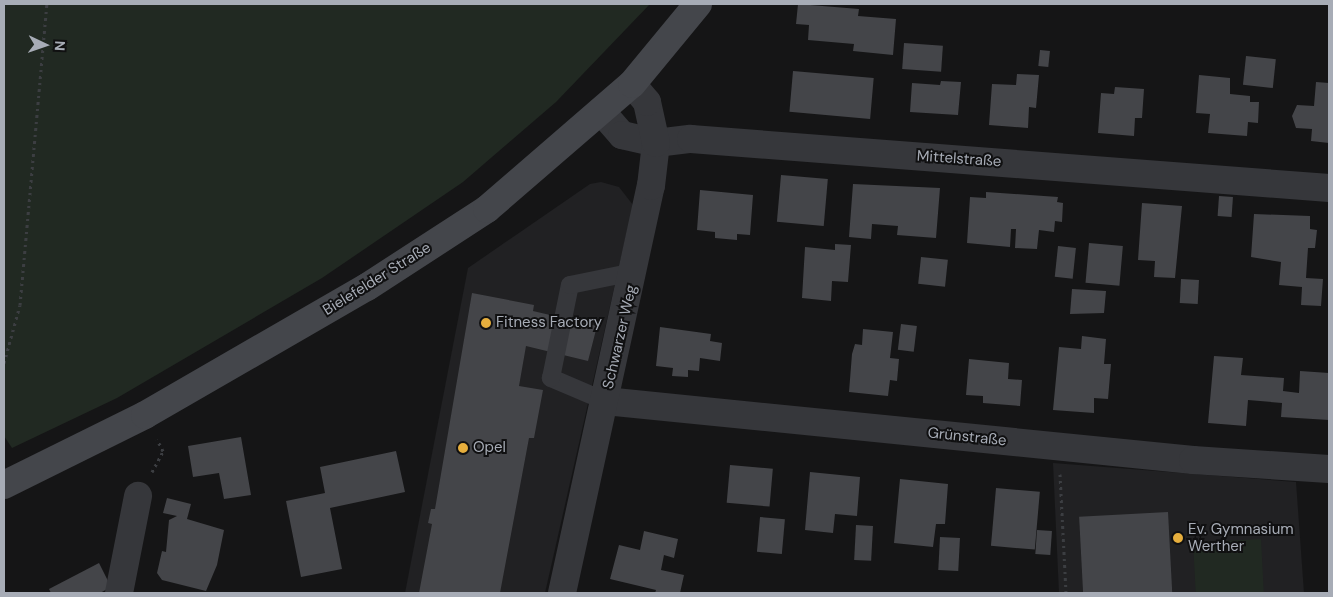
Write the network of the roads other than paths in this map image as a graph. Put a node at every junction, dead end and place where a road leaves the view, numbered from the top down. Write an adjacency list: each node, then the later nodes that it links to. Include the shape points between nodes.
1 (698, 4): 2 (main road, Bielefelder Straße)
2 (632, 84): 3 (main road, Bielefelder Straße); 4 (street, Schwarzer Weg, via 647,102)
3 (600, 111): 4 (street, Mittelstraße, via 622,135); 9 (main road, Bielefelder Straße, via 488,209 367,287 145,415)
4 (656, 143): 5 (street, Mittelstraße, via 691,139); 6 (street, Schwarzer Weg)
5 (1329, 188)
6 (634, 272): 7 (street, Schwarzer Weg); 7 (lane, via 570,284 550,378)
7 (604, 401): 8 (street, Grünstraße); 12 (street, Schwarzer Weg)
8 (1329, 469)
9 (4, 484)
10 (138, 496): 11 (street)
11 (119, 593)
12 (562, 593)

